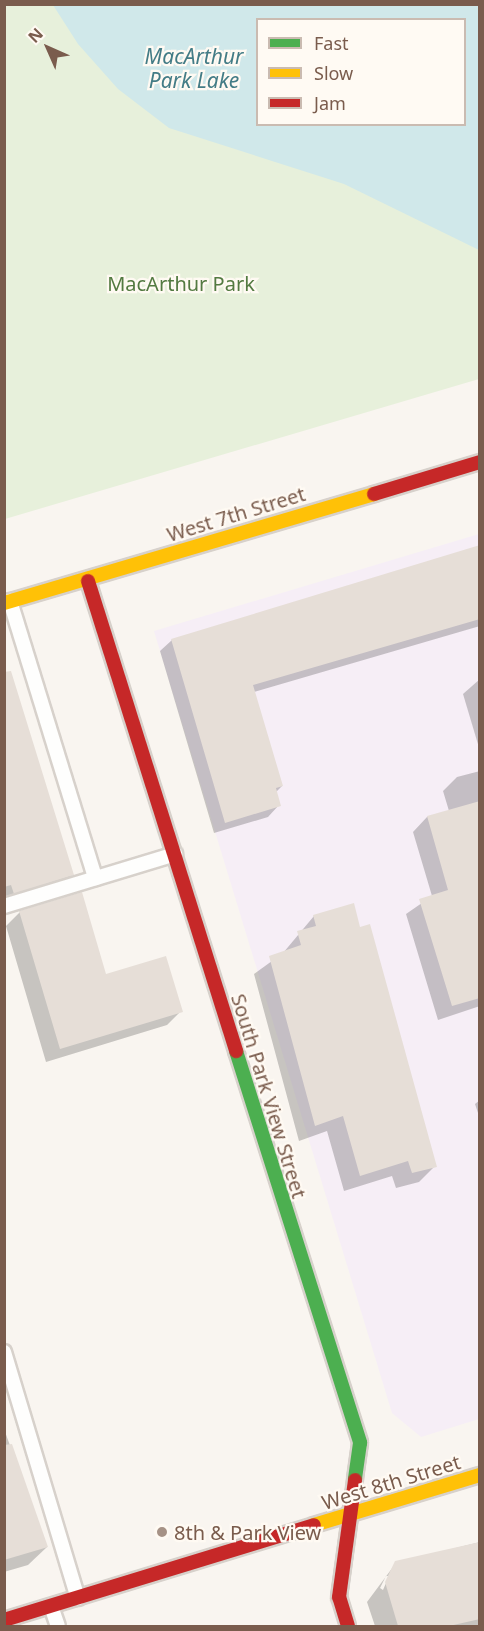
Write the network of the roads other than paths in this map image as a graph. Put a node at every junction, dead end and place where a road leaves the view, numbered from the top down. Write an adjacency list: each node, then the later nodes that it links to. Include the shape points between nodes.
1 (480, 462): 2 (street, West 7th Street)
2 (88, 581): 3 (street, West 7th Street); 4 (street, South Park View Street)
3 (8, 602): 5 (lane)
4 (175, 854): 5 (lane); 9 (street, South Park View Street, via 360,1443)
5 (95, 878): 6 (lane)
6 (4, 906)
7 (4, 1352): 10 (lane)
8 (480, 1475): 9 (street, West 8th Street)
9 (349, 1516): 10 (street, West 8th Street); 14 (street, South Park View Street, via 339,1597)
10 (78, 1598): 11 (street, West 8th Street)
11 (51, 1606): 12 (street, West 8th Street); 13 (lane)
12 (4, 1620)
13 (58, 1626)
14 (348, 1626)

